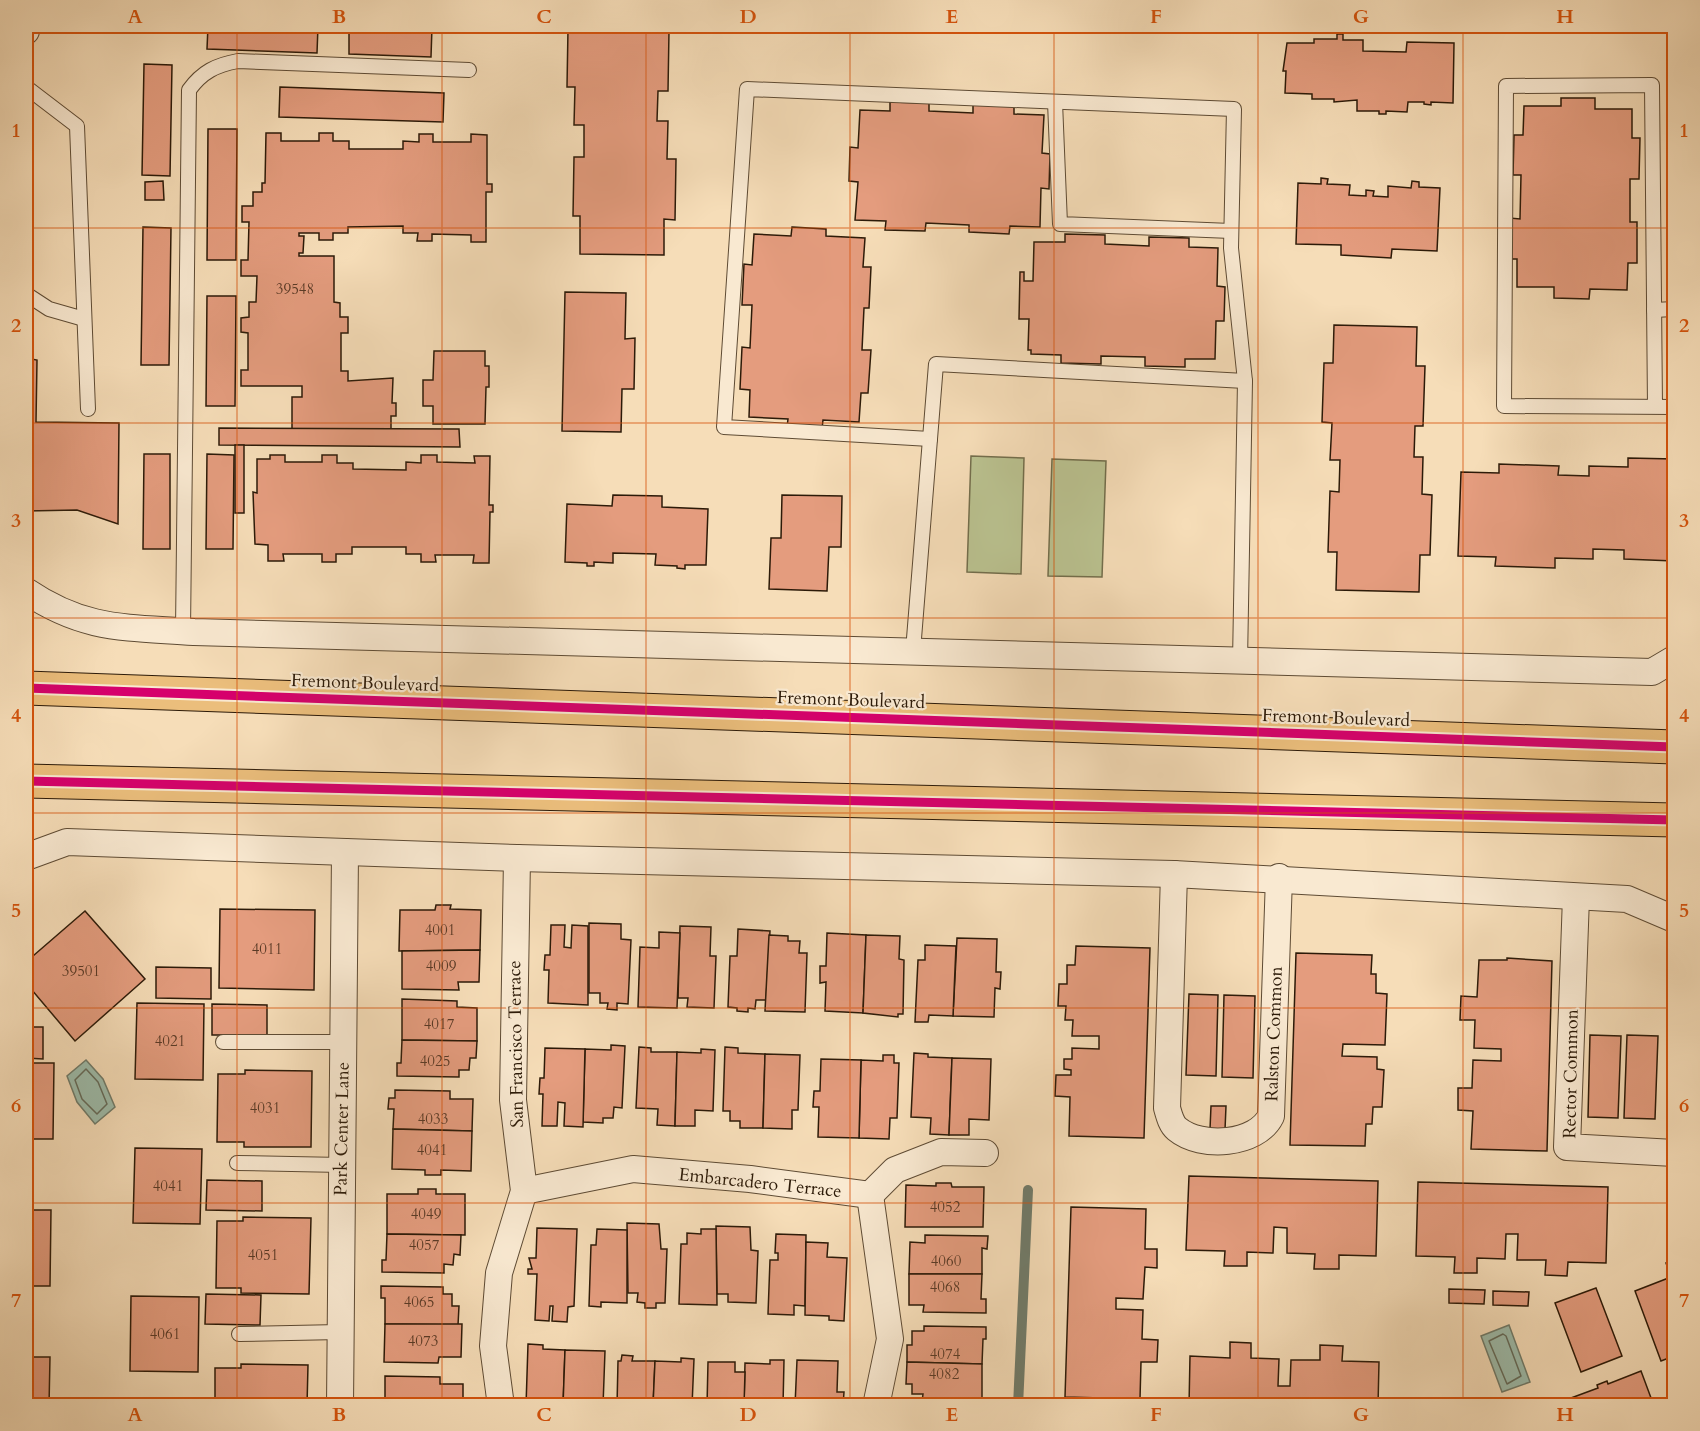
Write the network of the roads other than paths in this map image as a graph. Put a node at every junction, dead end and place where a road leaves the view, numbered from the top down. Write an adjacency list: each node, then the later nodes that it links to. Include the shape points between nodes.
1 (27, 26): 2 (street)
2 (26, 31)
3 (469, 70): 17 (lane, via 238,61 218,65 199,76 189,90)
4 (26, 87): 10 (lane, via 76,126)
5 (1055, 102): 6 (lane, via 1060,224); 6 (lane, via 1234,109); 15 (lane, via 747,89 724,427)
6 (1232, 231): 11 (lane)
7 (26, 294): 10 (lane, via 49,309)
8 (1674, 309): 9 (lane)
9 (1654, 310): 12 (lane); 12 (lane, via 1652,85 1506,86 1504,406)
10 (84, 319): 14 (lane)
11 (1245, 381): 15 (lane, via 936,364); 20 (lane)
12 (1655, 407): 13 (lane)
13 (1674, 407)
14 (88, 409)
15 (930, 439): 18 (lane)
16 (26, 591): 17 (street, via 51,608 83,621 112,628)
17 (183, 631): 18 (street)
18 (914, 651): 20 (street)
19 (1674, 659): 20 (street, via 1652,672)
20 (1240, 662)
21 (26, 688): 22 (main road, Fremont Boulevard)
22 (1674, 747)
23 (26, 781): 24 (main road)
24 (1674, 820)
25 (345, 852): 26 (street, via 67,842); 27 (street); 33 (street, Park Center Lane)
26 (26, 856)
27 (517, 858): 28 (street); 38 (street, San Francisco Terrace, via 513,1100)
28 (1174, 874): 29 (street); 29 (street, Ralston Common, via 1167,1108 1176,1129 1192,1137 1213,1140 1240,1139 1255,1133 1271,1116)
29 (1279, 878): 30 (street)
30 (1576, 897): 31 (street, via 1626,899); 35 (street, Rector Common, via 1567,1147)
31 (1674, 919)
32 (223, 1042): 33 (lane)
33 (343, 1042): 37 (street, Park Center Lane)
34 (985, 1153): 39 (street, via 941,1152 895,1170)
35 (1674, 1153)
36 (237, 1163): 37 (lane)
37 (342, 1165): 40 (street, Park Center Lane)
38 (524, 1191): 39 (street, Embarcadero Terrace, via 633,1170 750,1179); 43 (street, San Francisco Terrace, via 499,1273 493,1346)
39 (870, 1195): 44 (street, via 890,1339)
40 (340, 1332): 41 (lane); 42 (street, Park Center Lane)
41 (239, 1334)
42 (340, 1406)
43 (501, 1406)
44 (876, 1406)

